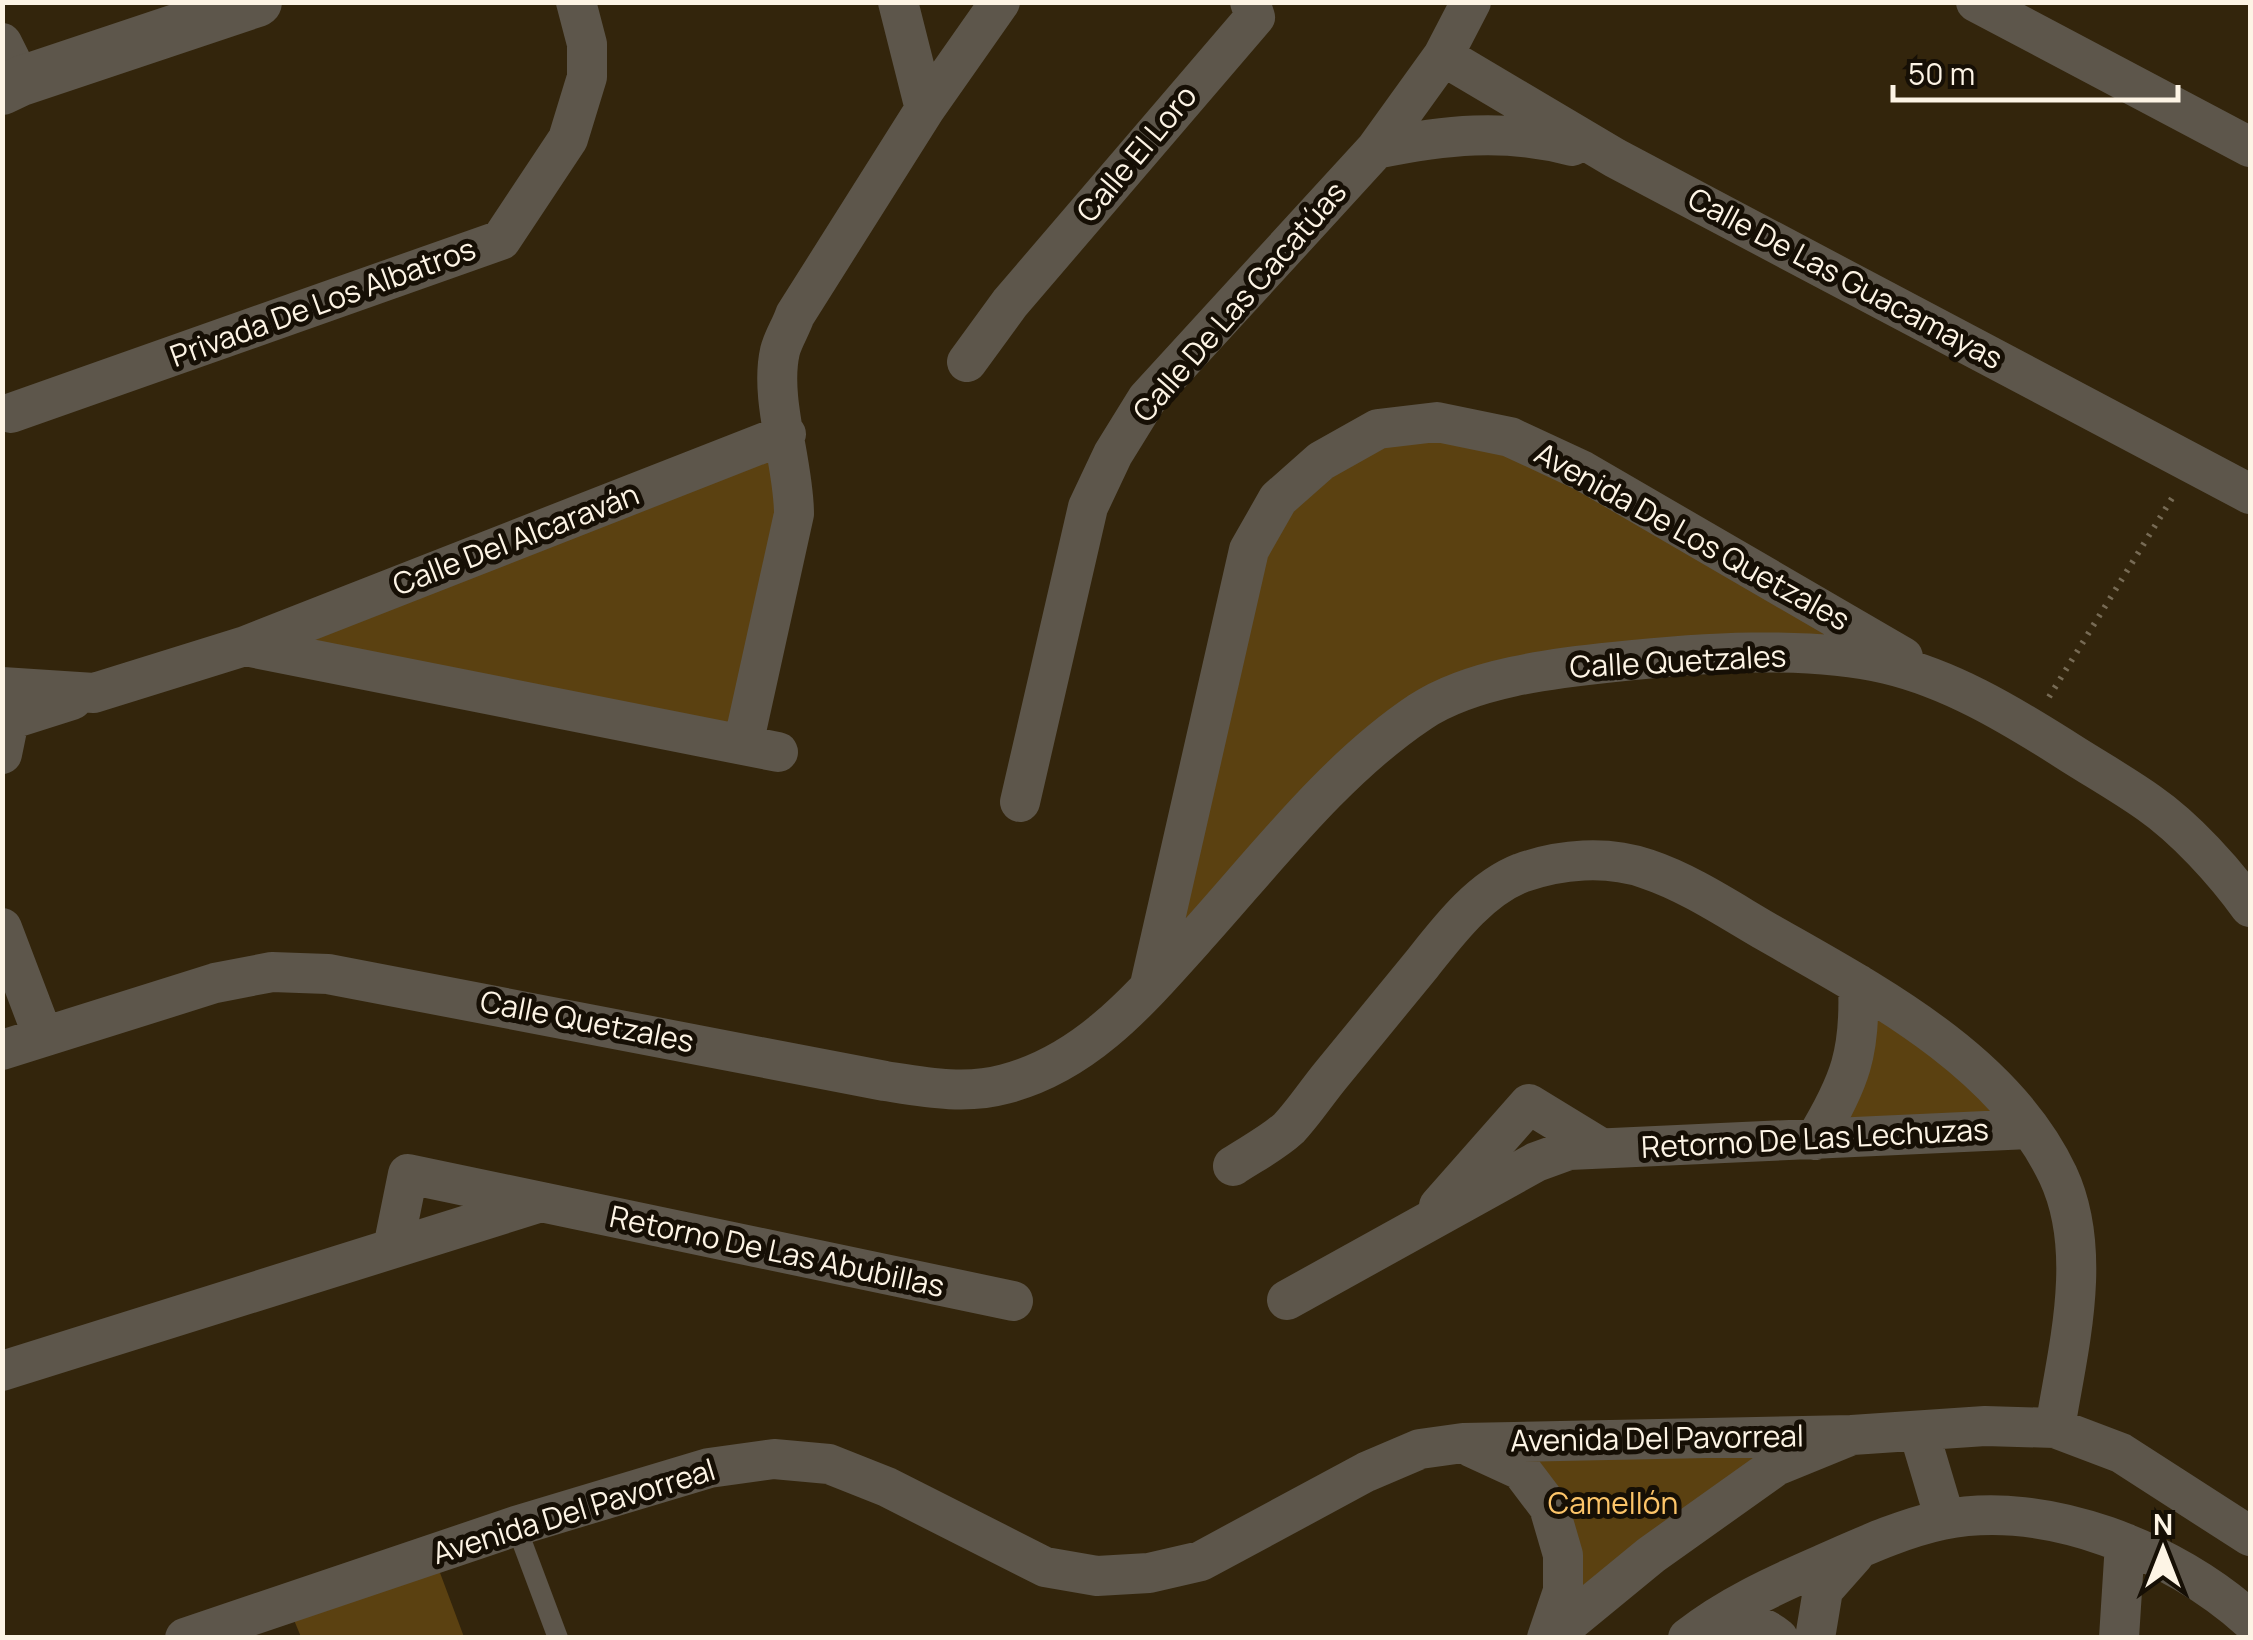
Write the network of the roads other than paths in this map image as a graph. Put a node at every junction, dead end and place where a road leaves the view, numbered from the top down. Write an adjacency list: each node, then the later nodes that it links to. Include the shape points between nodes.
1 (576, 2): 15 (street, Privada De Los Albatros, via 587,44 586,77 568,138 502,240)
2 (898, 2): 10 (street)
3 (1000, 2): 10 (street, Calle Del Alcaraván)
4 (1250, 2): 14 (street, Calle El Loro, via 1255,17)
5 (1472, 2): 8 (street, Calle De Las Cacatúas)
6 (1976, 2): 11 (street)
7 (250, 4): 9 (street)
8 (1443, 56): 12 (street, Calle De Las Cacatúas); 13 (street, Calle De Las Guacamayas)
9 (9, 71)
10 (925, 110): 16 (street, Calle Del Alcaraván, via 780,352 778,397)
11 (2250, 147)
12 (1376, 149): 13 (street, via 1437,136 1491,134 1550,140); 23 (street, Calle De Las Cacatúas, via 1147,399 1114,454 1088,507)
13 (1615, 158): 17 (street, Calle De Las Guacamayas)
14 (967, 362)
15 (11, 413)
16 (786, 434): 18 (street, Calle Del Alcaraván); 18 (street, Calle Del Alcaraván, via 794,514 760,748)
17 (2250, 494)
18 (245, 646): 21 (street, Calle Del Alcaraván)
19 (1941, 679): 24 (street, Calle Quetzales, via 2153,806); 27 (street, Calle Quetzales, via 1837,656 1757,654 1576,665 1463,692 1423,710 1356,761); 27 (street, Avenida De Los Quetzales, via 1583,471 1510,437 1438,422 1378,429 1321,461 1278,498 1249,550)
20 (2, 687): 21 (street, Calle Del Alcaraván)
21 (94, 692): 22 (street, Calle Del Alcaraván, via 9,720)
22 (2, 754)
23 (1020, 802)
24 (2250, 907)
25 (2, 928): 28 (street)
26 (1858, 984): 30 (street, via 1926,1027); 31 (street, via 1854,1064); 33 (street, via 1647,869 1604,860 1559,862 1518,874 1470,907 1287,1130)
27 (1149, 989): 28 (street, Calle Quetzales, via 1096,1040 1050,1069 1002,1086 944,1090 328,974 272,972 215,983)
28 (44, 1036): 29 (street, Calle Quetzales)
29 (2, 1050)
30 (2029, 1129): 31 (street, Retorno De Las Lechuzas); 40 (street, via 2058,1174 2076,1251)
31 (1815, 1140): 32 (street, Retorno De Las Lechuzas)
32 (1602, 1148): 35 (street, Retorno De Las Lechuzas, via 1536,1162); 35 (street, Retorno De Las Lechuzas, via 1529,1104)
33 (1232, 1166)
34 (541, 1202): 36 (street, Retorno De Las Abubillas); 36 (street, Retorno De Las Abubillas, via 408,1174); 38 (street, Retorno De Las Abubillas)
35 (1417, 1230): 37 (street, Retorno De Las Lechuzas)
36 (393, 1248): 39 (street, Retorno De Las Abubillas)
37 (1287, 1300)
38 (1014, 1302)
39 (2, 1370)
40 (2055, 1428): 41 (street, Avenida Del Pavorreal); 46 (street, Avenida Del Pavorreal, via 2120,1453)
41 (1920, 1432): 42 (street, Avenida Del Pavorreal); 44 (street)
42 (1852, 1435): 43 (street, Avenida Del Pavorreal); 53 (street, via 1776,1466)
43 (1462, 1443): 45 (street, Avenida Del Pavorreal, via 1420,1448 1202,1561 1149,1573 1097,1576 1045,1567 886,1486 829,1464 774,1459 709,1468); 53 (street, Avenida Del Pavorreal, via 1521,1470 1549,1507 1563,1555 1562,1591)
44 (1945, 1519): 47 (street); 48 (street, via 2051,1520)
45 (516, 1526): 51 (street, Avenida Del Pavorreal); 52 (lane)
46 (2250, 1536)
47 (1870, 1543): 50 (street, via 1779,1583); 55 (street, via 1823,1590)
48 (2125, 1543): 49 (street, via 2186,1574); 56 (street)
49 (2250, 1620)
50 (1701, 1628): 54 (street, via 1753,1623)
51 (185, 1638)
52 (558, 1638)
53 (1548, 1638)
54 (1778, 1638)
55 (1815, 1638)
56 (2119, 1638)

